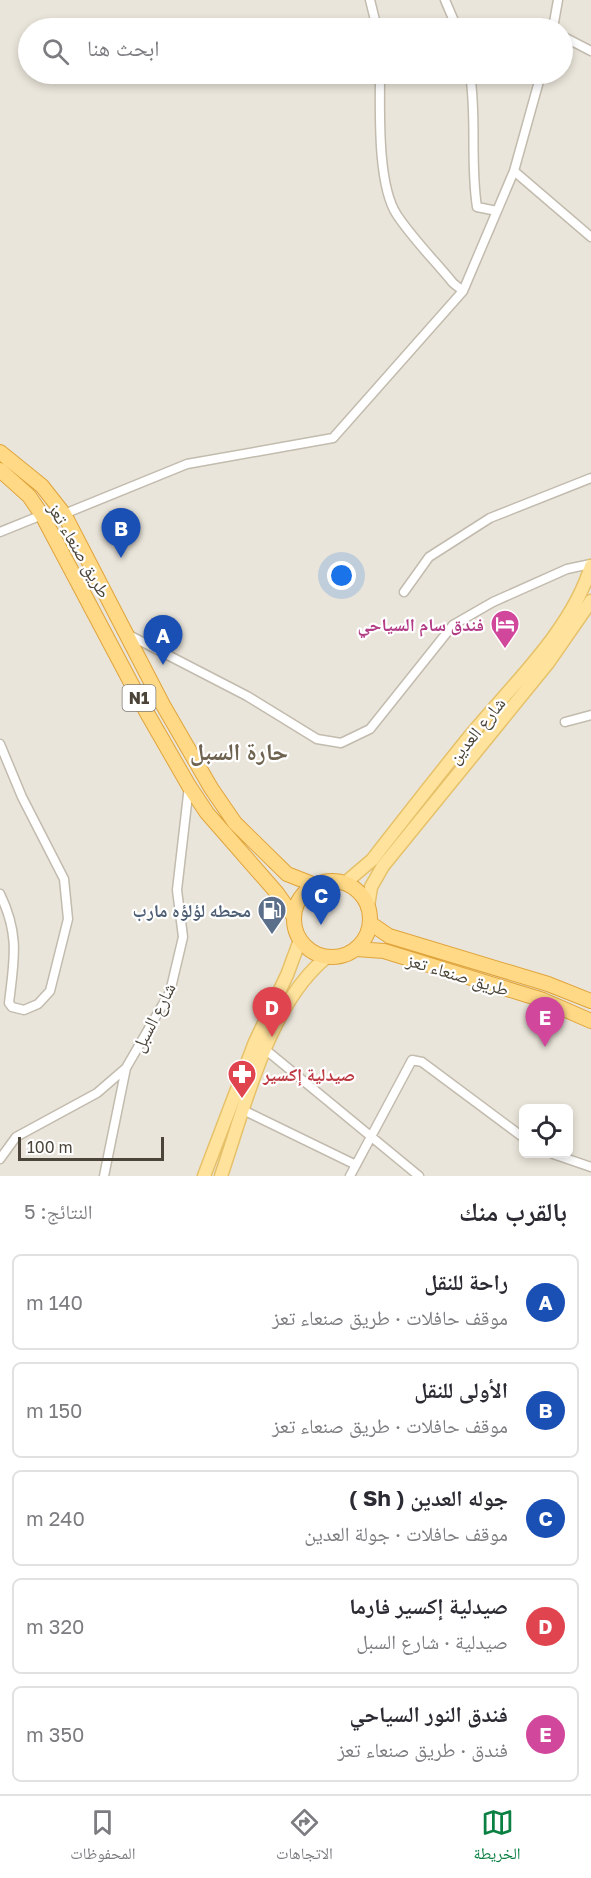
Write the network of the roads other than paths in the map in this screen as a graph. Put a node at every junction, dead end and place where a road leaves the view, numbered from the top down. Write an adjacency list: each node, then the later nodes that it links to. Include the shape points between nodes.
1 (370, 0): 4 (street)
2 (445, 0): 5 (street)
3 (558, 0): 6 (street)
4 (374, 18)
5 (453, 18)
6 (555, 18)
7 (573, 42): 8 (street)
8 (591, 51)
9 (380, 84): 15 (street, via 380,142 396,213)
10 (472, 84): 13 (street, via 476,114 473,140 477,207)
11 (538, 84): 12 (street)
12 (514, 171): 13 (street); 14 (street)
13 (497, 211): 15 (street)
14 (591, 237)
15 (463, 291): 19 (street, via 333,438 187,465)
16 (0, 452): 19 (highway, طريق صنعاء تعز / N1, via 42,486)
17 (0, 470): 20 (highway, طريق صنعاء تعز / N1, via 29,496)
18 (591, 478): 23 (street, via 490,518 429,558)
19 (64, 514): 25 (highway, طريق صنعاء تعز / N1)
20 (42, 515): 21 (street); 29 (highway, طريق صنعاء تعز / N1)
21 (0, 532)
22 (591, 565): 25 (street, via 567,568 453,625 370,729 341,743 317,740 247,696); 30 (main road, شارع العدين, via 585,587 537,657 372,860)
23 (404, 592)
24 (591, 601): 33 (main road, شارع العدين, via 548,663 383,866 371,887)
25 (126, 633): 31 (highway, طريق صنعاء تعز / N1, via 163,705 235,823 287,874)
26 (591, 715): 27 (street)
27 (565, 722)
28 (0, 744): 32 (street, via 64,879 69,919 50,991 38,1004 24,1010 9,1003 16,948 8,910)
29 (189, 786): 34 (highway, طريق صنعاء تعز / N1); 42 (street, شارع السبل, via 177,890 183,937 170,992)
30 (345, 883): 31 (highway); 33 (highway, via 359,892)
31 (315, 885): 34 (highway, via 296,905)
32 (0, 894)
33 (368, 906): 35 (highway)
34 (294, 917): 36 (highway)
35 (370, 923): 37 (highway); 39 (highway, طريق صنعاء تعز, via 389,936 548,984)
36 (300, 940): 38 (highway, via 307,948); 51 (main road, via 255,1042)
37 (356, 949): 38 (highway, via 347,955); 40 (highway, طريق صنعاء تعز, via 384,951 543,1000)
38 (327, 957): 41 (main road, via 294,990)
39 (591, 1001)
40 (591, 1021)
41 (266, 1050): 43 (main road); 45 (street)
42 (126, 1068): 47 (street, via 97,1093 15,1137); 50 (street, شارع السبل)
43 (243, 1110): 48 (street); 52 (main road)
44 (519, 1134): 45 (street, via 422,1062 412,1060)
45 (370, 1137): 48 (street); 54 (street)
46 (565, 1158): 49 (street)
47 (0, 1159)
48 (356, 1164): 53 (street)
49 (591, 1167)
50 (104, 1176)
51 (204, 1176)
52 (221, 1176)
53 (350, 1176)
54 (420, 1176)

